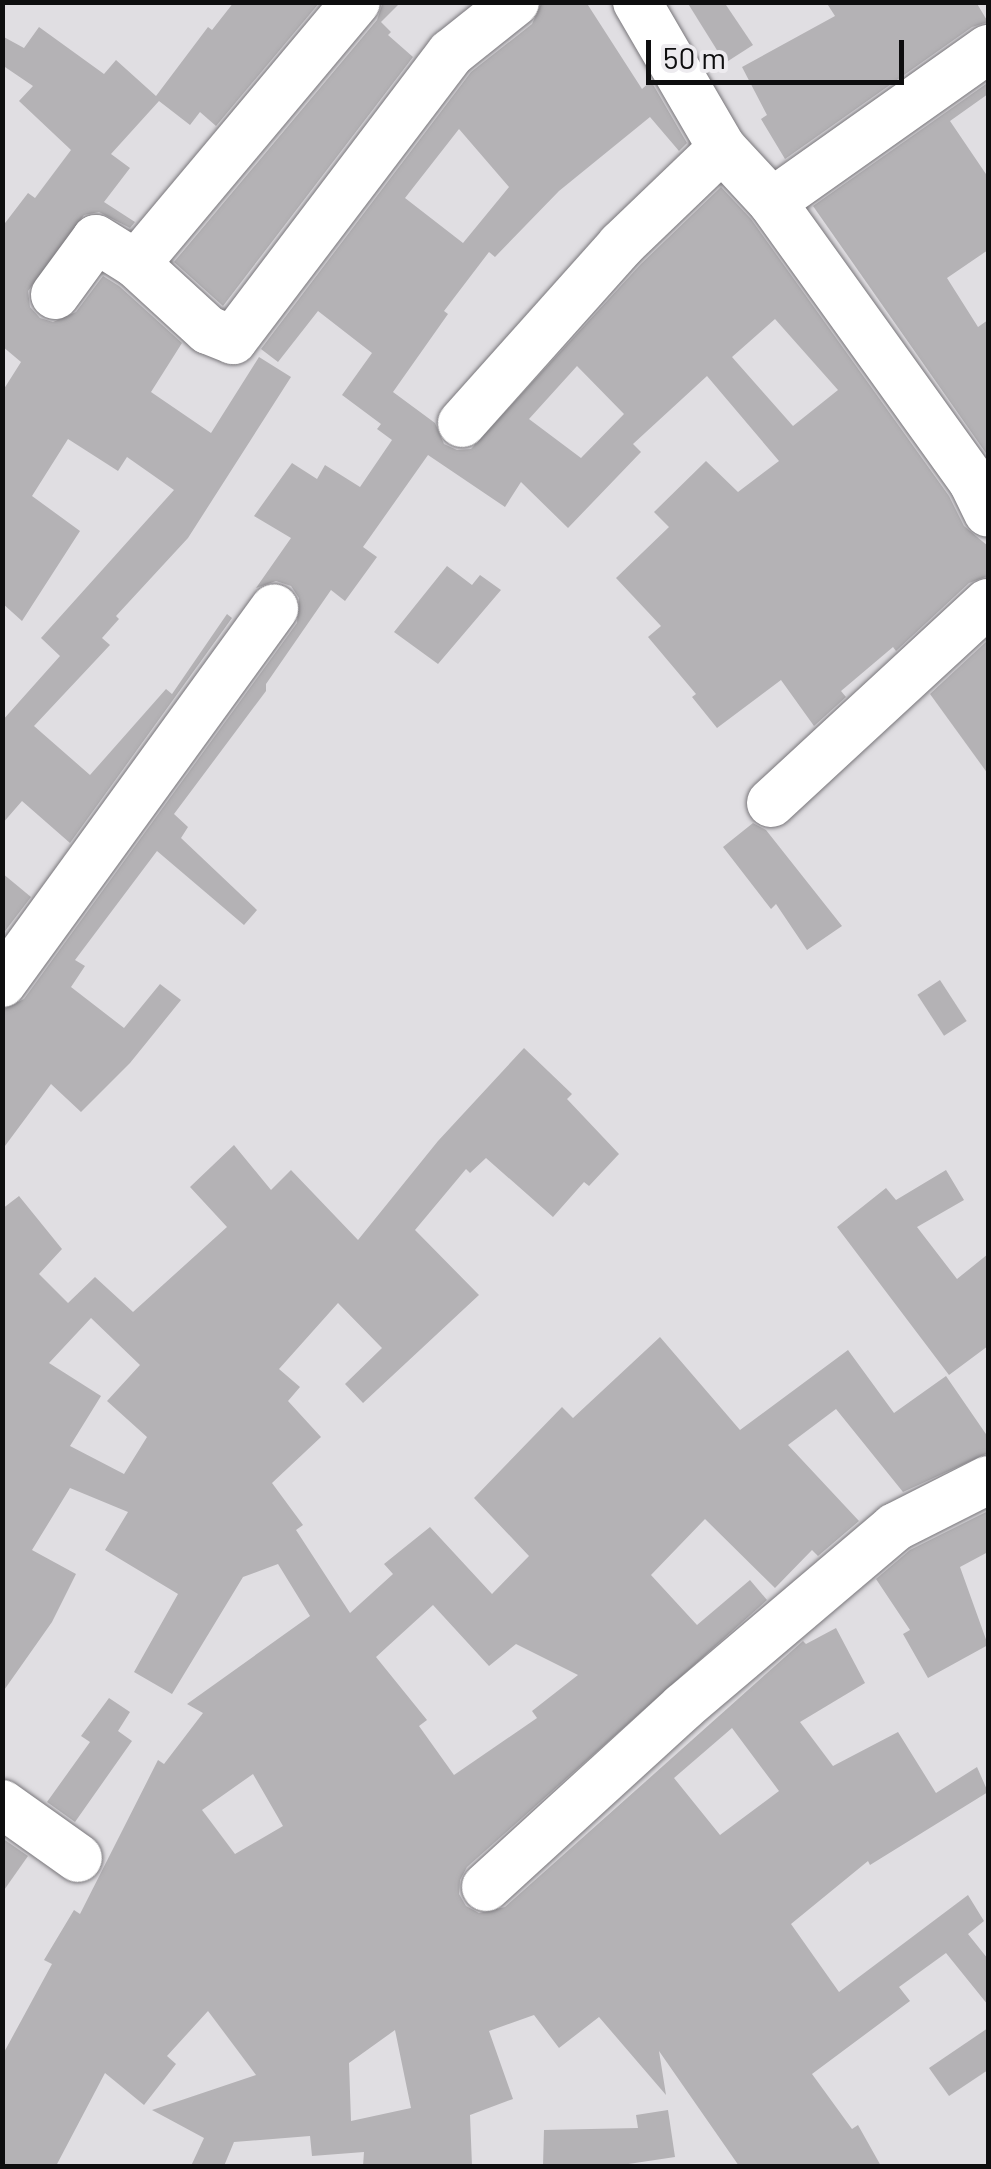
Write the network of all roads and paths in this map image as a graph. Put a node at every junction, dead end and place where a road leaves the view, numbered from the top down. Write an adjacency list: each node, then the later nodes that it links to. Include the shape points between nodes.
1 (356, 2): 7 (street)
2 (515, 2): 7 (street, via 451,53 233,340 208,330)
3 (636, 2): 5 (street)
4 (988, 49): 6 (street)
5 (722, 148): 6 (street); 9 (street, via 621,245)
6 (772, 202): 10 (street)
7 (136, 264): 8 (street, via 96,239)
8 (55, 295)
9 (462, 422)
10 (983, 488)
11 (988, 603): 13 (street)
12 (274, 608): 14 (street)
13 (772, 803)
14 (2, 984)
15 (988, 1480): 18 (street, via 895,1527 683,1706)
16 (2, 1804): 17 (street)
17 (78, 1858)
18 (486, 1886)

